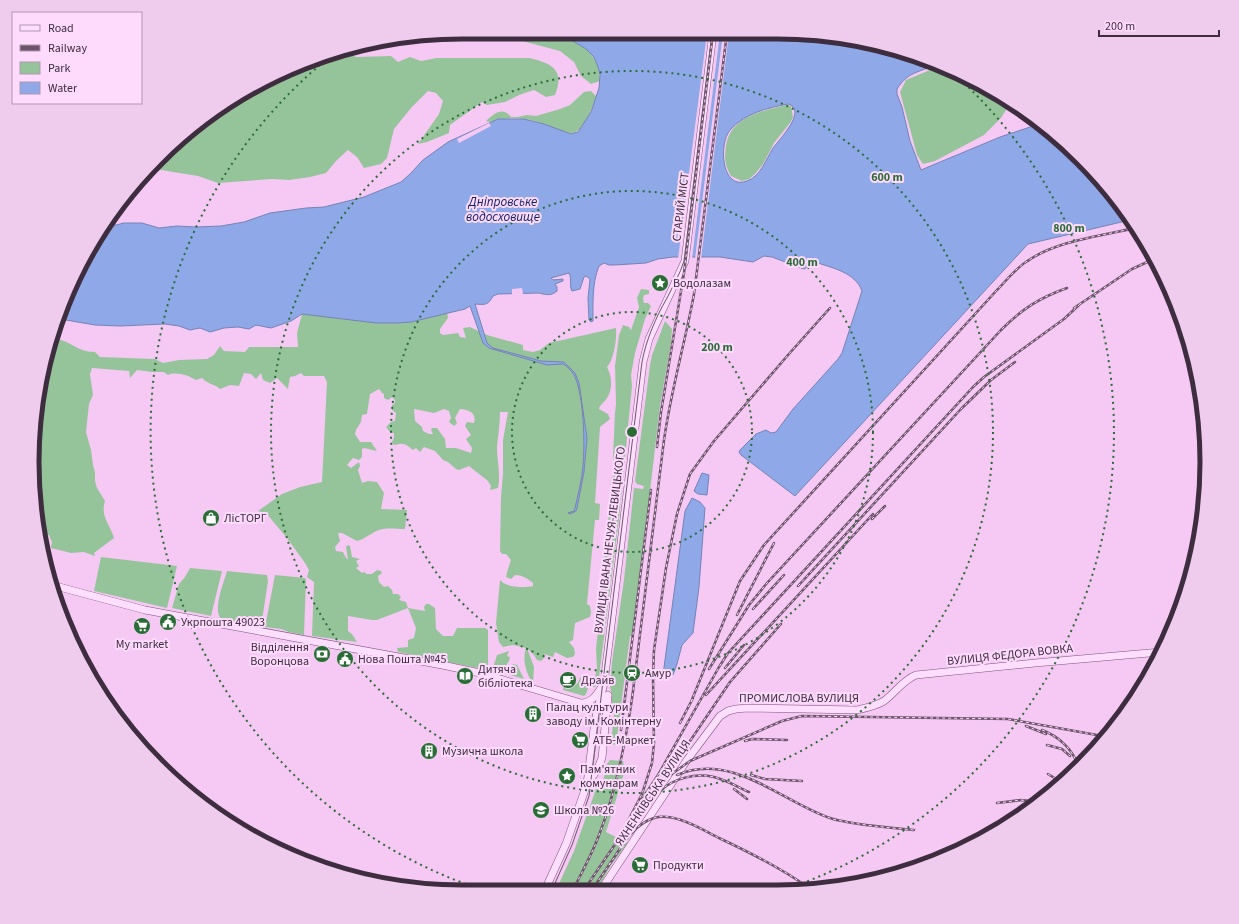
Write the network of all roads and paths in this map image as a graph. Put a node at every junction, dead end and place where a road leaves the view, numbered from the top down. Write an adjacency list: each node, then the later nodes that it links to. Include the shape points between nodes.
1 (712, 39): 2 (main road, СТАРИЙ МІСТ, via 685,261 649,339)
2 (641, 376): 5 (main road, ВУЛИЦЯ ІВАНА НЕЧУЯ-ЛЕВИЦЬКОГО)
3 (58, 587): 7 (main road, via 145,610 480,673)
4 (1154, 653): 9 (main road, ВУЛИЦЯ ФЕДОРА ВОВКА, via 916,675 883,701)
5 (604, 683): 6 (main road, ВУЛИЦЯ ІВАНА НЕЧУЯ-ЛЕВИЦЬКОГО); 7 (main road, via 594,698); 8 (main road, ВУЛИЦЯ ІВАНА НЕЧУЯ-ЛЕВИЦЬКОГО)
6 (608, 695): 8 (main road); 11 (main road, ВУЛИЦЯ ІВАНА НЕЧУЯ-ЛЕВИЦЬКОГО)
7 (585, 704): 8 (main road, via 594,708); 12 (main road, via 594,714)
8 (599, 706): 11 (main road); 12 (main road, ВУЛИЦЯ ІВАНА НЕЧУЯ-ЛЕВИЦЬКОГО)
9 (871, 707): 10 (main road, ПРОМИСЛОВА ВУЛИЦЯ, via 857,710 736,708)
10 (728, 711): 15 (main road, ЯХНЕНКІВСЬКА ВУЛИЦЯ, via 720,716 687,760)
11 (606, 720): 13 (main road, ВУЛИЦЯ ІВАНА НЕЧУЯ-ЛЕВИЦЬКОГО, via 602,758)
12 (595, 721): 13 (main road, ВУЛИЦЯ ІВАНА НЕЧУЯ-ЛЕВИЦЬКОГО)
13 (587, 784): 14 (main road, ВУЛИЦЯ ІВАНА НЕЧУЯ-ЛЕВИЦЬКОГО, via 566,844)
14 (547, 885)
15 (604, 885)

